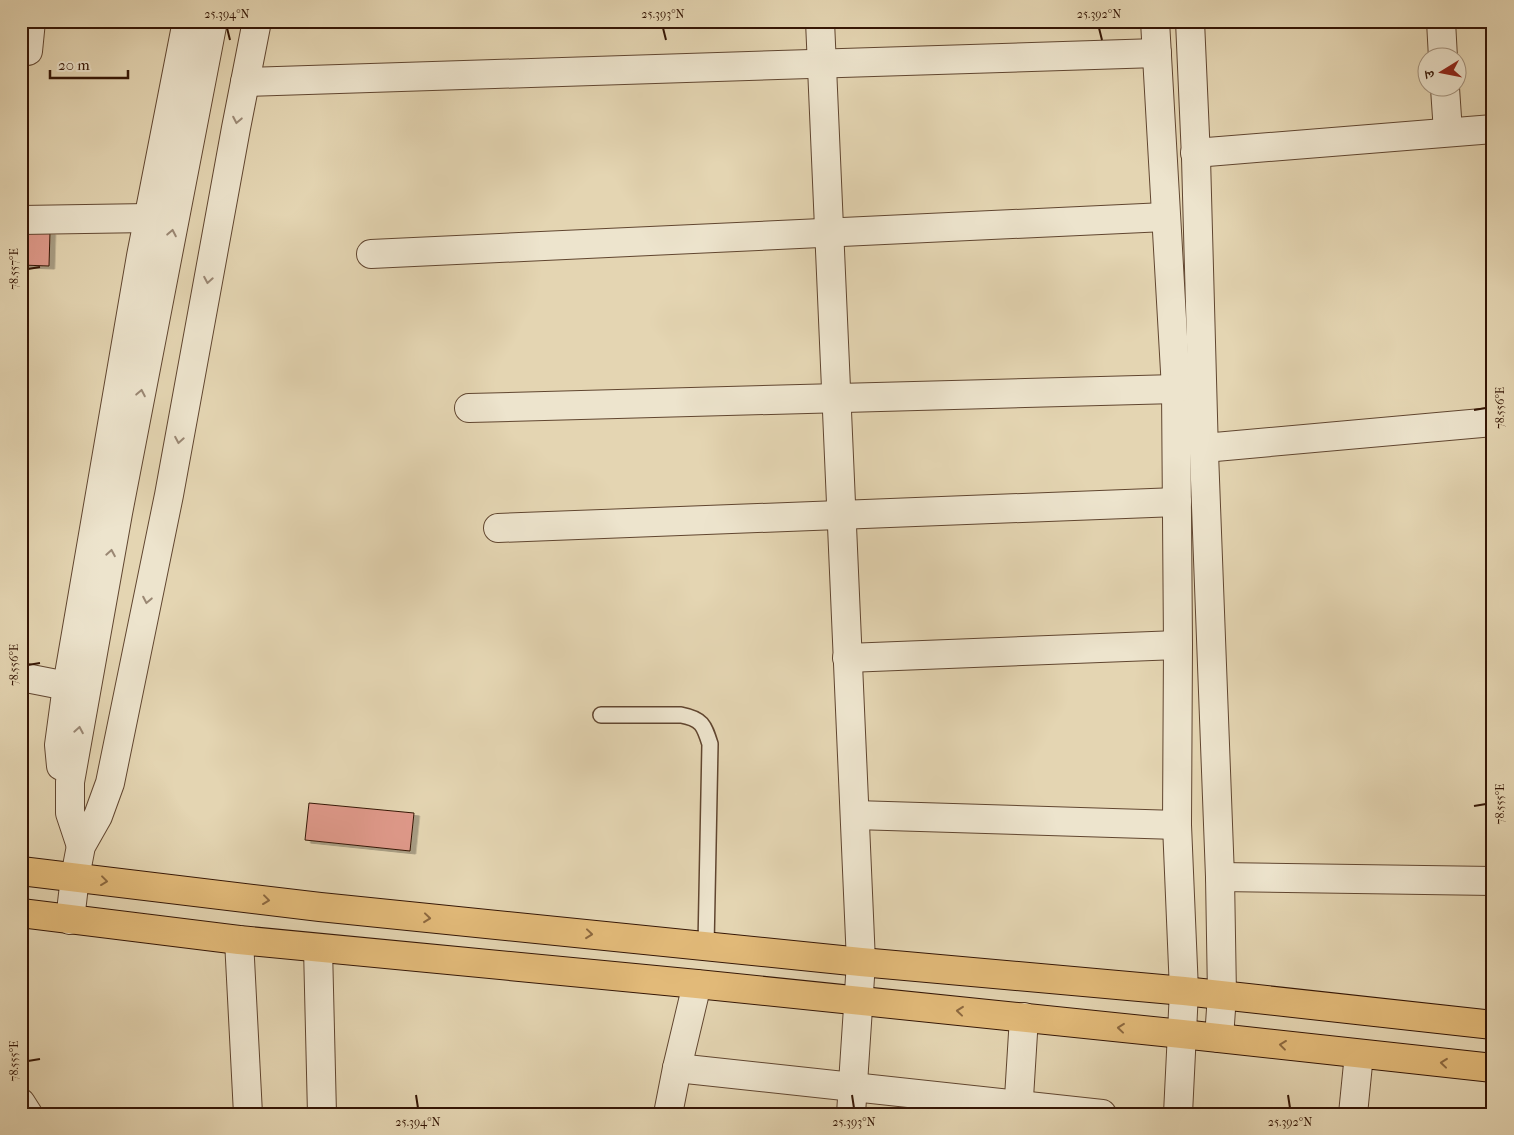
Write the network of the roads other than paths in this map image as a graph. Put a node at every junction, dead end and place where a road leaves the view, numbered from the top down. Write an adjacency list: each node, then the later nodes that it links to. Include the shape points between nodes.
1 (31, 21): 10 (street)
2 (187, 21): 19 (street)
3 (213, 21): 36 (street, one-way to 3, via 118,514)
4 (258, 21): 13 (street)
5 (820, 21): 12 (street)
6 (1155, 21): 11 (street)
7 (1190, 21): 17 (street)
8 (1441, 21): 9 (street)
9 (1442, 48)
10 (28, 51)
11 (1157, 53): 12 (street); 18 (street)
12 (822, 63): 13 (street); 21 (street)
13 (245, 82): 39 (street, one-way to 39, via 169,495 110,783 98,816)
14 (1446, 98): 16 (street)
15 (1493, 129): 16 (street)
16 (1448, 132): 17 (street)
17 (1195, 153): 27 (street)
18 (1165, 217): 21 (street); 23 (street)
19 (148, 218): 20 (street); 34 (street)
20 (21, 220)
21 (828, 233): 22 (street); 24 (street)
22 (371, 254)
23 (1176, 389): 24 (street); 28 (street)
24 (836, 398): 25 (street); 29 (street)
25 (469, 408)
26 (1493, 422): 27 (street)
27 (1204, 448): 42 (street)
28 (1177, 502): 29 (street); 31 (street)
29 (841, 515): 30 (street); 32 (street)
30 (498, 528)
31 (1178, 645): 32 (street); 38 (street)
32 (848, 658): 37 (street)
33 (21, 677): 34 (street)
34 (67, 686): 36 (street, via 59,745)
35 (601, 715): 47 (lane, via 681,715 694,718 705,727 710,744)
36 (69, 797): 39 (street, via 70,813)
37 (854, 814): 38 (street); 49 (street)
38 (1177, 825): 51 (street)
39 (80, 846): 41 (street)
40 (21, 871): 41 (main road)
41 (75, 877): 45 (street); 47 (main road, one-way to 47, via 320,907)
42 (1220, 877): 43 (street); 52 (street)
43 (1493, 881)
44 (21, 913): 45 (main road)
45 (70, 920): 46 (main road)
46 (239, 940): 48 (main road); 65 (street)
47 (706, 946): 49 (main road)
48 (318, 948): 50 (main road); 66 (street)
49 (861, 962): 51 (main road); 53 (street)
50 (697, 984): 53 (main road); 59 (street)
51 (1184, 991): 52 (main road); 56 (street)
52 (1222, 995): 55 (main road); 57 (street)
53 (859, 1001): 54 (main road, one-way to 53); 61 (street)
54 (1024, 1018): 56 (main road, one-way to 54); 63 (street)
55 (1493, 1025)
56 (1182, 1034): 57 (main road); 70 (street)
57 (1219, 1038): 58 (main road, one-way to 57)
58 (1359, 1054): 60 (main road, one-way to 58); 71 (street)
59 (677, 1068): 61 (street); 67 (street)
60 (1493, 1068)
61 (853, 1086): 63 (street); 68 (street)
62 (21, 1103): 64 (street)
63 (1018, 1109): 69 (street)
64 (28, 1114)
65 (248, 1114)
66 (322, 1114)
67 (668, 1114)
68 (851, 1114)
69 (1102, 1114)
70 (1178, 1114)
71 (1353, 1114)

